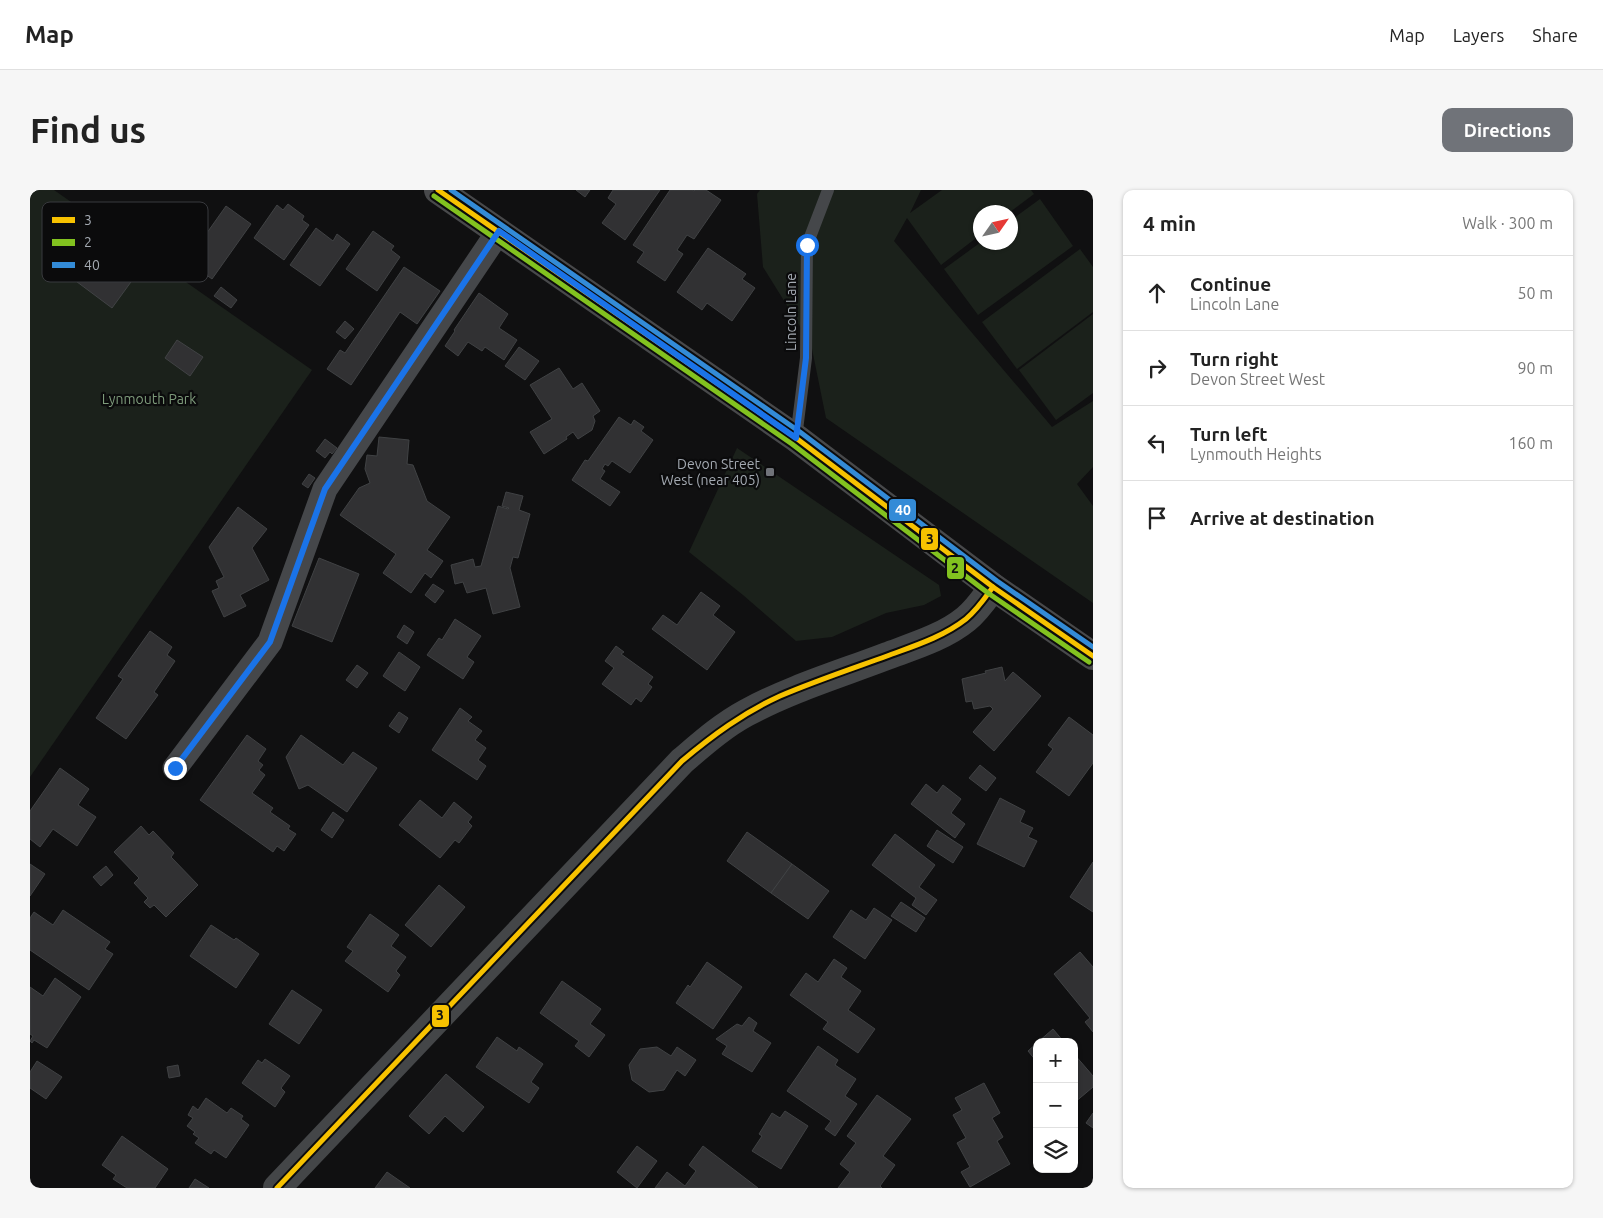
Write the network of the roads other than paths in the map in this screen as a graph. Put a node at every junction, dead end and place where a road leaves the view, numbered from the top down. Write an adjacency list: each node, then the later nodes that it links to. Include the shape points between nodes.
1 (438, 190): 3 (main road)
2 (828, 190): 4 (lane, Lincoln Lane, via 807,245 806,358)
3 (499, 231): 4 (main road); 7 (street, via 325,489 270,642)
4 (796, 438): 5 (main road)
5 (993, 587): 6 (main road); 8 (street, via 966,619 949,630 746,713 711,736 682,761)
6 (1093, 656)
7 (175, 768)
8 (276, 1188)

